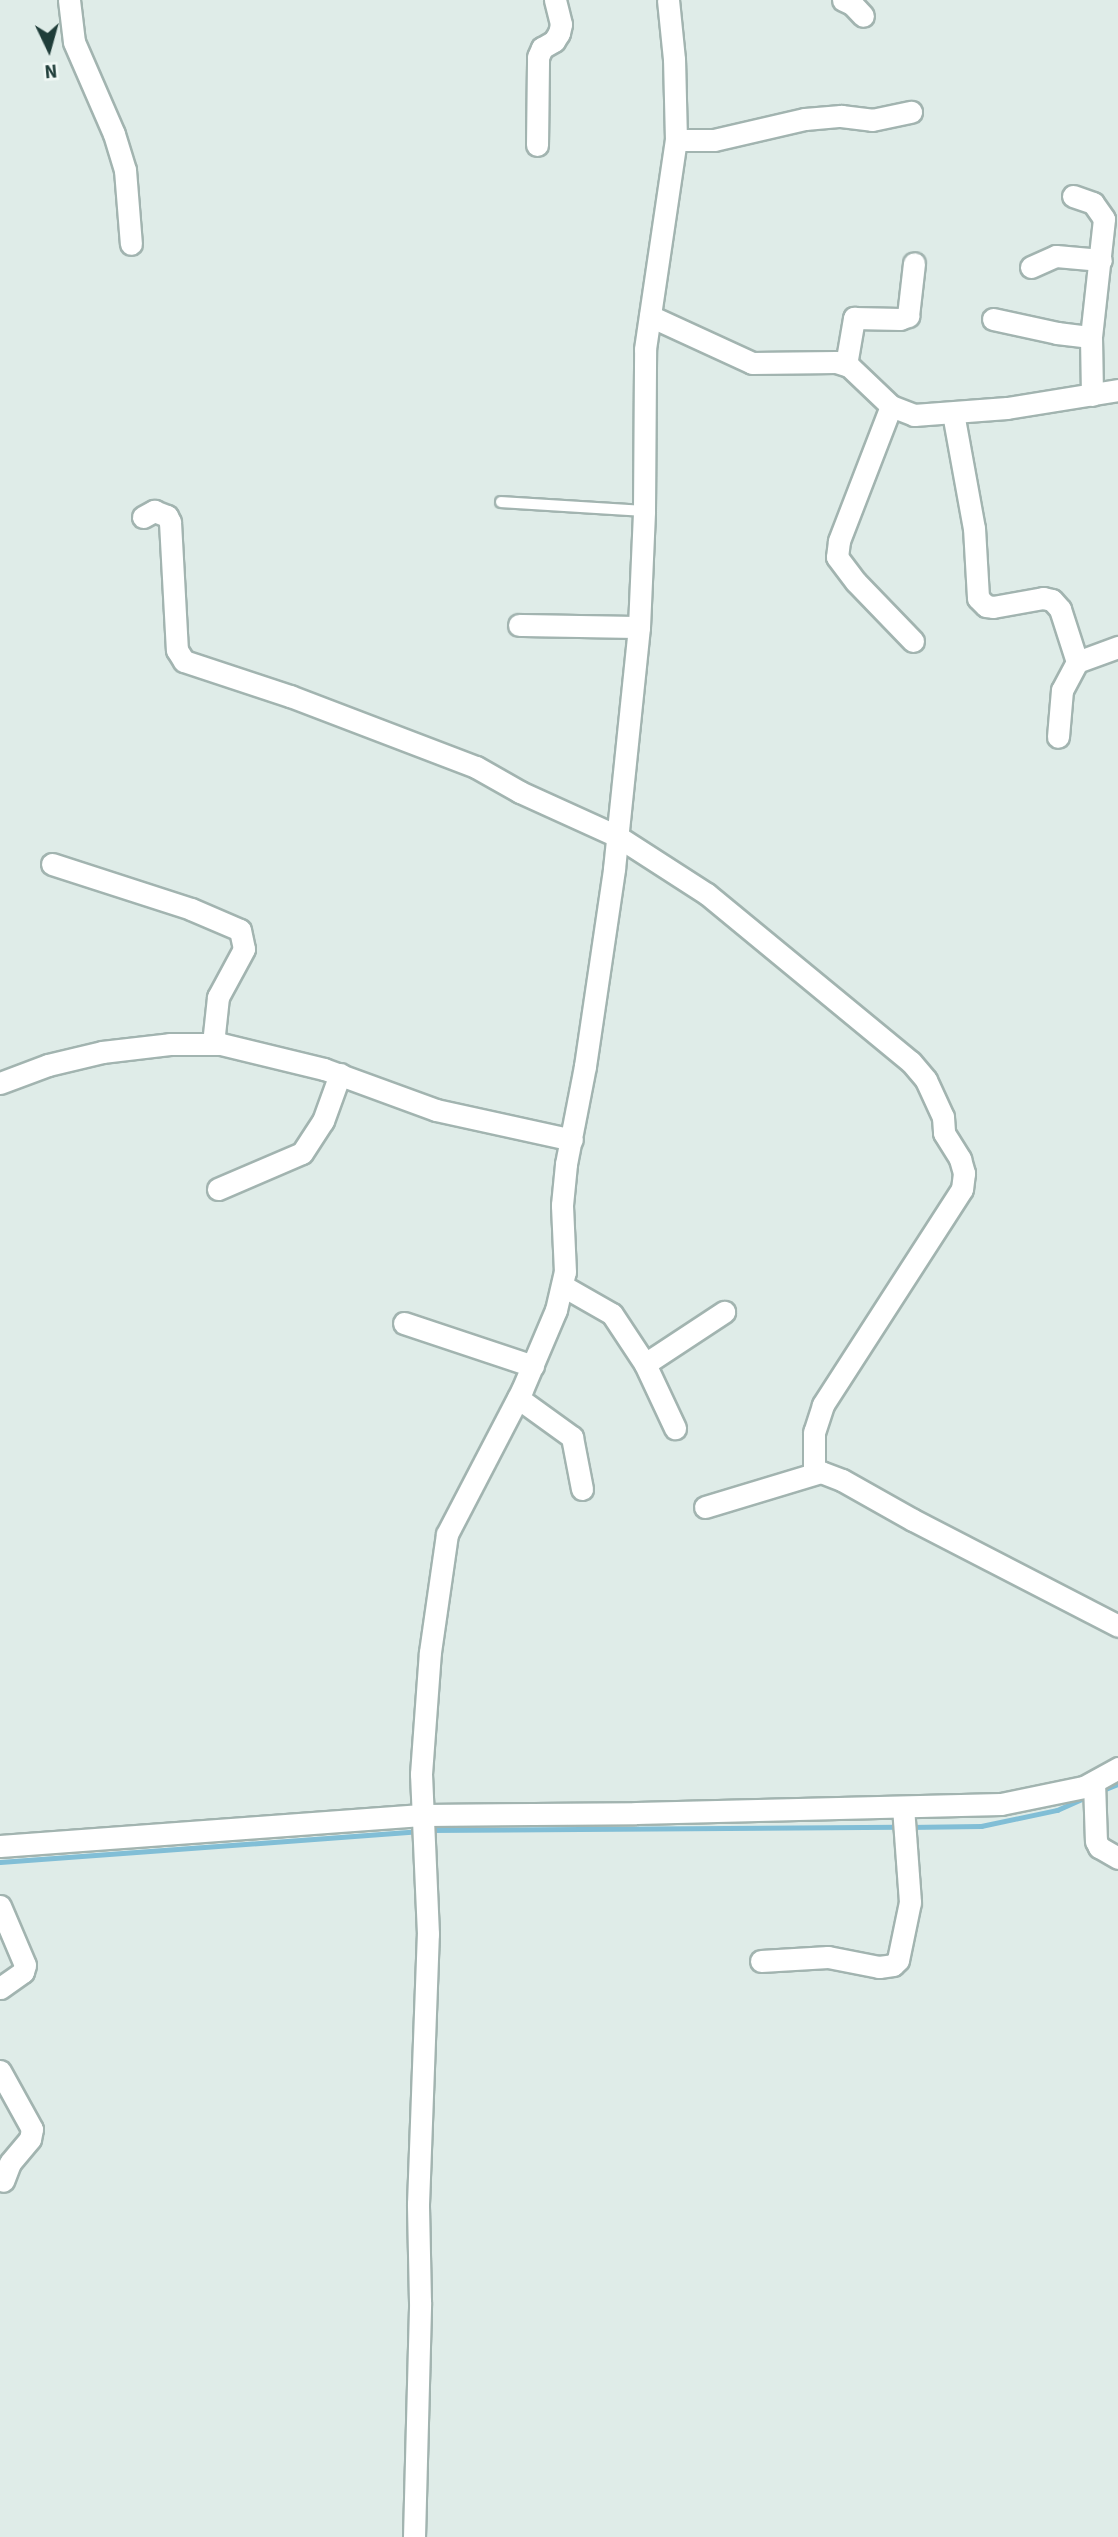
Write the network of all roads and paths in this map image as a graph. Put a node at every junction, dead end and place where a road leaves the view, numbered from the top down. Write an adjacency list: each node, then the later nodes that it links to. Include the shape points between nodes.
1 (69, 0): 10 (street, via 75,42 125,170)
2 (555, 0): 8 (street, via 559,33 538,57)
3 (668, 0): 7 (street)
4 (843, 0): 5 (street)
5 (863, 16)
6 (911, 112): 7 (street, via 872,120 841,116 805,119 714,140)
7 (676, 140): 14 (street)
8 (537, 145)
9 (1073, 196): 11 (street, via 1093,203 1103,214)
10 (131, 244)
11 (1101, 260): 13 (street, via 1056,256); 16 (street)
12 (914, 263): 17 (street, via 908,316 854,318)
13 (1031, 267)
14 (650, 316): 17 (street, via 752,362); 23 (street, via 645,349)
15 (993, 319): 16 (street)
16 (1091, 337): 19 (street)
17 (846, 365): 20 (street)
18 (1118, 390): 19 (street)
19 (1092, 395): 21 (street)
20 (891, 406): 21 (street, via 914,415); 27 (street, via 839,541 837,557)
21 (953, 413): 29 (street, via 974,528 978,598 993,607 1052,600 1060,608)
22 (502, 502): 23 (lane)
23 (644, 511): 26 (street)
24 (143, 517): 31 (street, via 154,511 170,522 177,650 184,661 476,767)
25 (519, 625): 26 (street)
26 (639, 626): 31 (street)
27 (913, 641)
28 (1118, 647): 29 (street)
29 (1077, 662): 30 (street, via 1062,690)
30 (1058, 737)
31 (617, 836): 36 (street); 45 (street, via 706,894 911,1062 935,1096 944,1133 964,1172 962,1189 823,1405 814,1432)
32 (52, 864): 33 (street, via 191,909 240,930 244,949 218,997)
33 (213, 1044): 34 (street); 35 (street, via 170,1044 92,1054)
34 (340, 1074): 36 (street, via 436,1110); 37 (street, via 323,1121 302,1153)
35 (0, 1083)
36 (572, 1140): 38 (street, via 562,1205)
37 (218, 1189)
38 (563, 1286): 41 (street, via 612,1314); 42 (street)
39 (723, 1312): 41 (street)
40 (404, 1323): 42 (street)
41 (645, 1364): 44 (street)
42 (533, 1366): 43 (street)
43 (518, 1398): 46 (street, via 572,1437); 52 (street, via 454,1517 442,1551 423,1735)
44 (675, 1428)
45 (814, 1471): 47 (street); 48 (street, via 842,1480)
46 (582, 1489)
47 (705, 1507)
48 (1118, 1626)
49 (1118, 1768): 50 (street)
50 (1096, 1793): 51 (street); 54 (street, via 1096,1841)
51 (905, 1817): 52 (street); 56 (street, via 910,1902 898,1960 893,1965 870,1967 828,1957)
52 (425, 1829): 53 (street); 60 (street, via 428,1934 418,2203)
53 (0, 1846)
54 (1118, 1858)
55 (0, 1906): 57 (street, via 25,1965 23,1972)
56 (761, 1961)
57 (0, 1988)
58 (0, 2070): 59 (street, via 32,2129)
59 (3, 2181)
60 (414, 2537)

